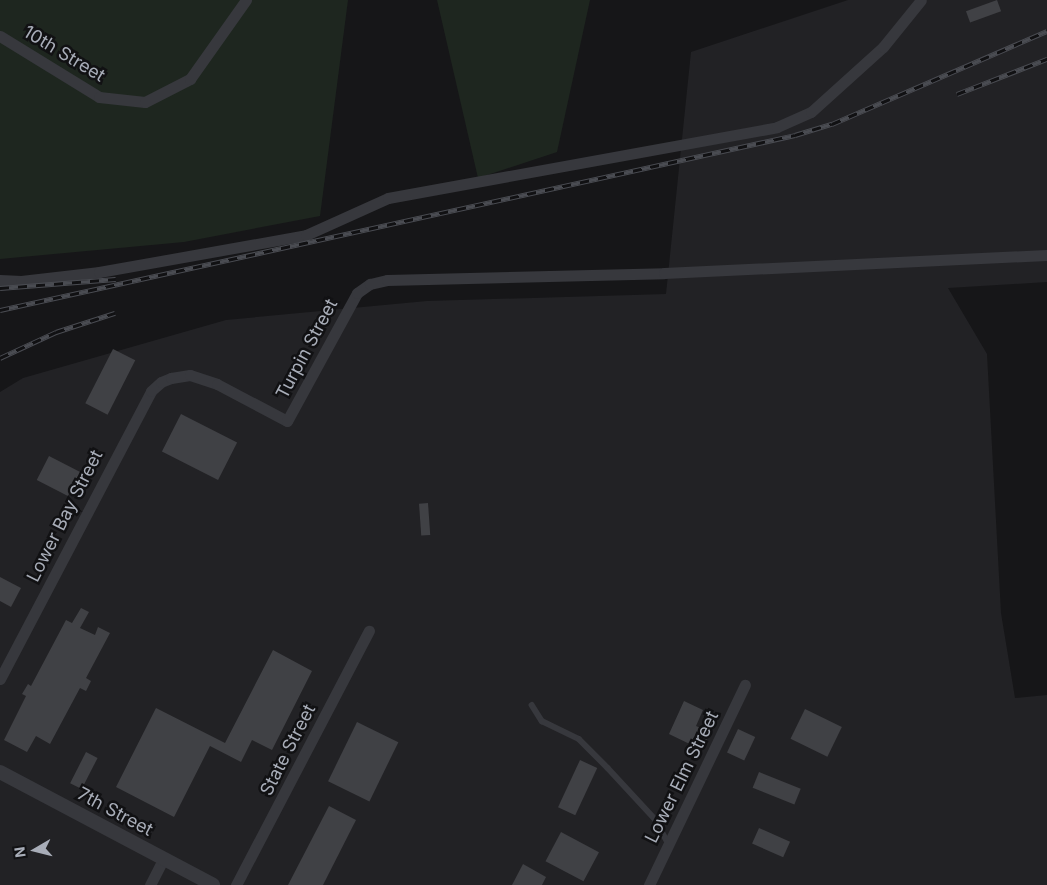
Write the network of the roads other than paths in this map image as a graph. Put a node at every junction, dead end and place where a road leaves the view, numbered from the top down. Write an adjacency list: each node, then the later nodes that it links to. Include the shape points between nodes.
1 (246, 0): 3 (street, 10th Street, via 190,78 145,102 98,96)
2 (921, 0): 5 (street, via 883,47 811,112 776,127 388,198 306,234 98,272 21,281)
3 (0, 36)
4 (1047, 255): 6 (street, Turpin Street, via 664,273 387,280 370,284 357,293 287,421 203,378 184,375)
5 (0, 280)
6 (171, 378): 8 (street, Lower Bay Street, via 160,382 145,399)
7 (369, 631): 16 (street, State Street)
8 (0, 679)
9 (745, 685): 12 (street, Lower Elm Street)
10 (532, 706): 12 (lane, via 542,721 579,739 608,768 655,818)
11 (0, 772): 13 (street, 7th Street)
12 (669, 844): 17 (street, Lower Elm Street)
13 (163, 859): 14 (street); 15 (street, 7th Street)
14 (150, 885)
15 (214, 885)
16 (236, 885)
17 (650, 885)

